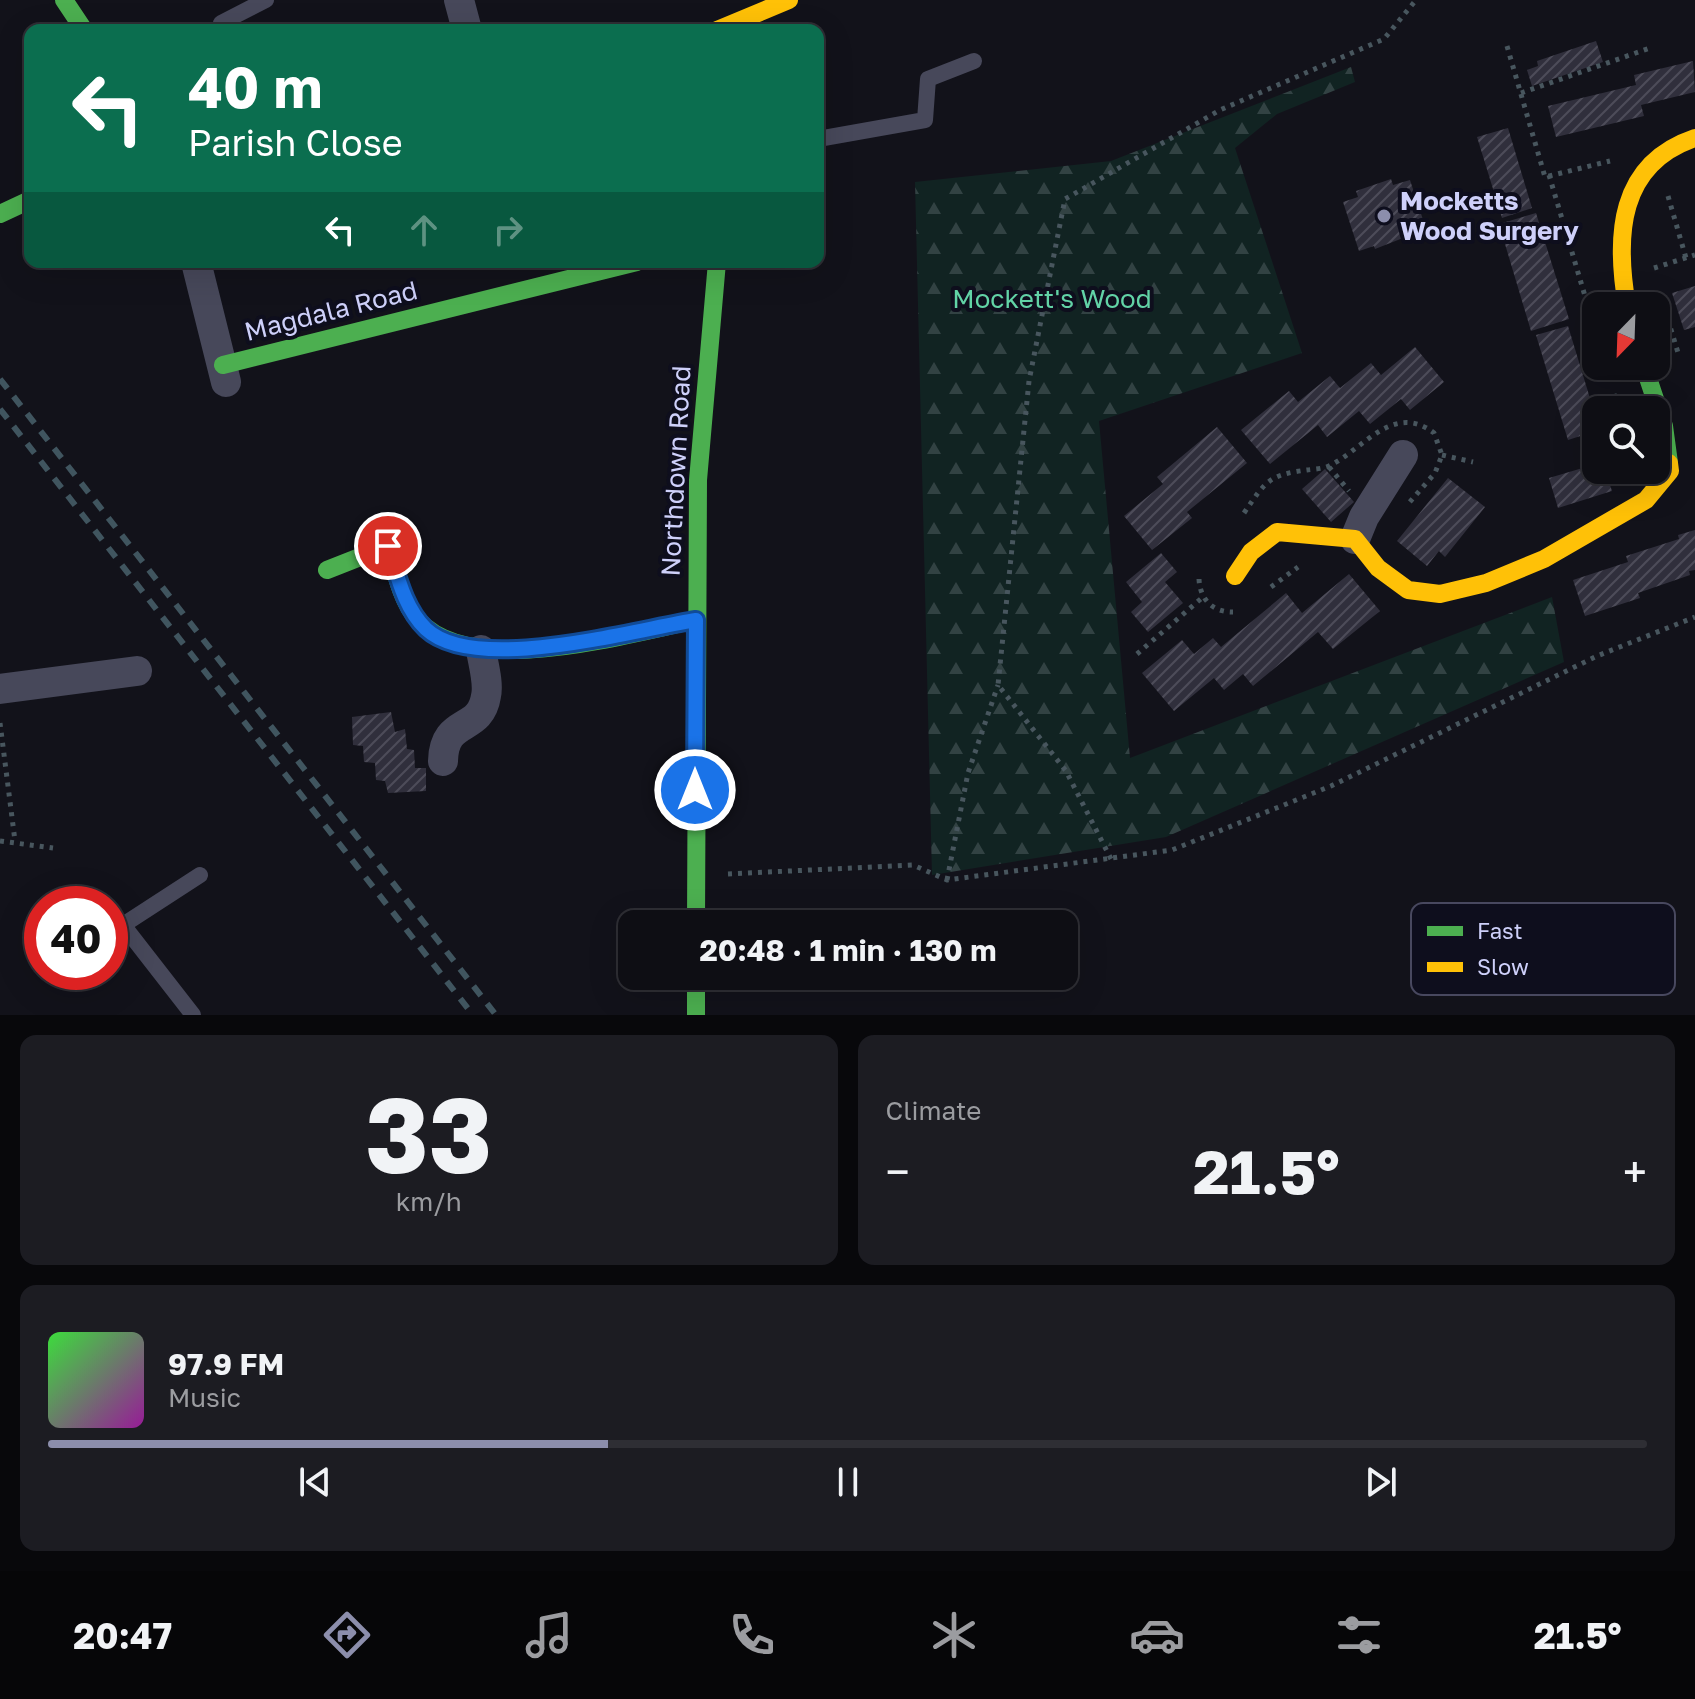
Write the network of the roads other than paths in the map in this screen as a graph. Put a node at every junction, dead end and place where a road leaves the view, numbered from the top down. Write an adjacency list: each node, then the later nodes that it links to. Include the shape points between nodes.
1 (64, 0): 6 (street)
2 (266, 0): 5 (lane)
3 (459, 0): 7 (street)
4 (774, 4): 8 (street)
5 (221, 23)
6 (80, 24)
7 (465, 24)
8 (732, 24)
9 (974, 61): 10 (lane, via 928,79 925,120)
10 (824, 138)
11 (1695, 138): 17 (street, via 1657,155 1634,184 1620,267)
12 (24, 203): 13 (street)
13 (0, 214)
14 (198, 268): 18 (street)
15 (615, 268): 18 (street, Magdala Road)
16 (716, 268): 24 (street, Northdown Road, via 698,480)
17 (1624, 292)
18 (224, 373)
19 (1649, 380): 21 (street, via 1664,426 1670,471 1646,500 1544,559 1486,583 1440,594 1408,590 1378,568)
20 (1403, 455): 21 (street)
21 (1355, 539): 23 (street, via 1277,532 1251,552)
22 (327, 570): 25 (street, via 388,546 418,621 464,648)
23 (1235, 576)
24 (696, 620): 25 (street, via 499,652); 30 (street, Northdown Road)
25 (481, 650): 28 (street, via 487,696 473,722 452,731 444,743)
26 (137, 671): 27 (street)
27 (0, 689)
28 (443, 761)
29 (200, 875): 32 (lane, via 123,925)
30 (696, 910)
31 (696, 990): 33 (street)
32 (193, 1015)
33 (696, 1015)

